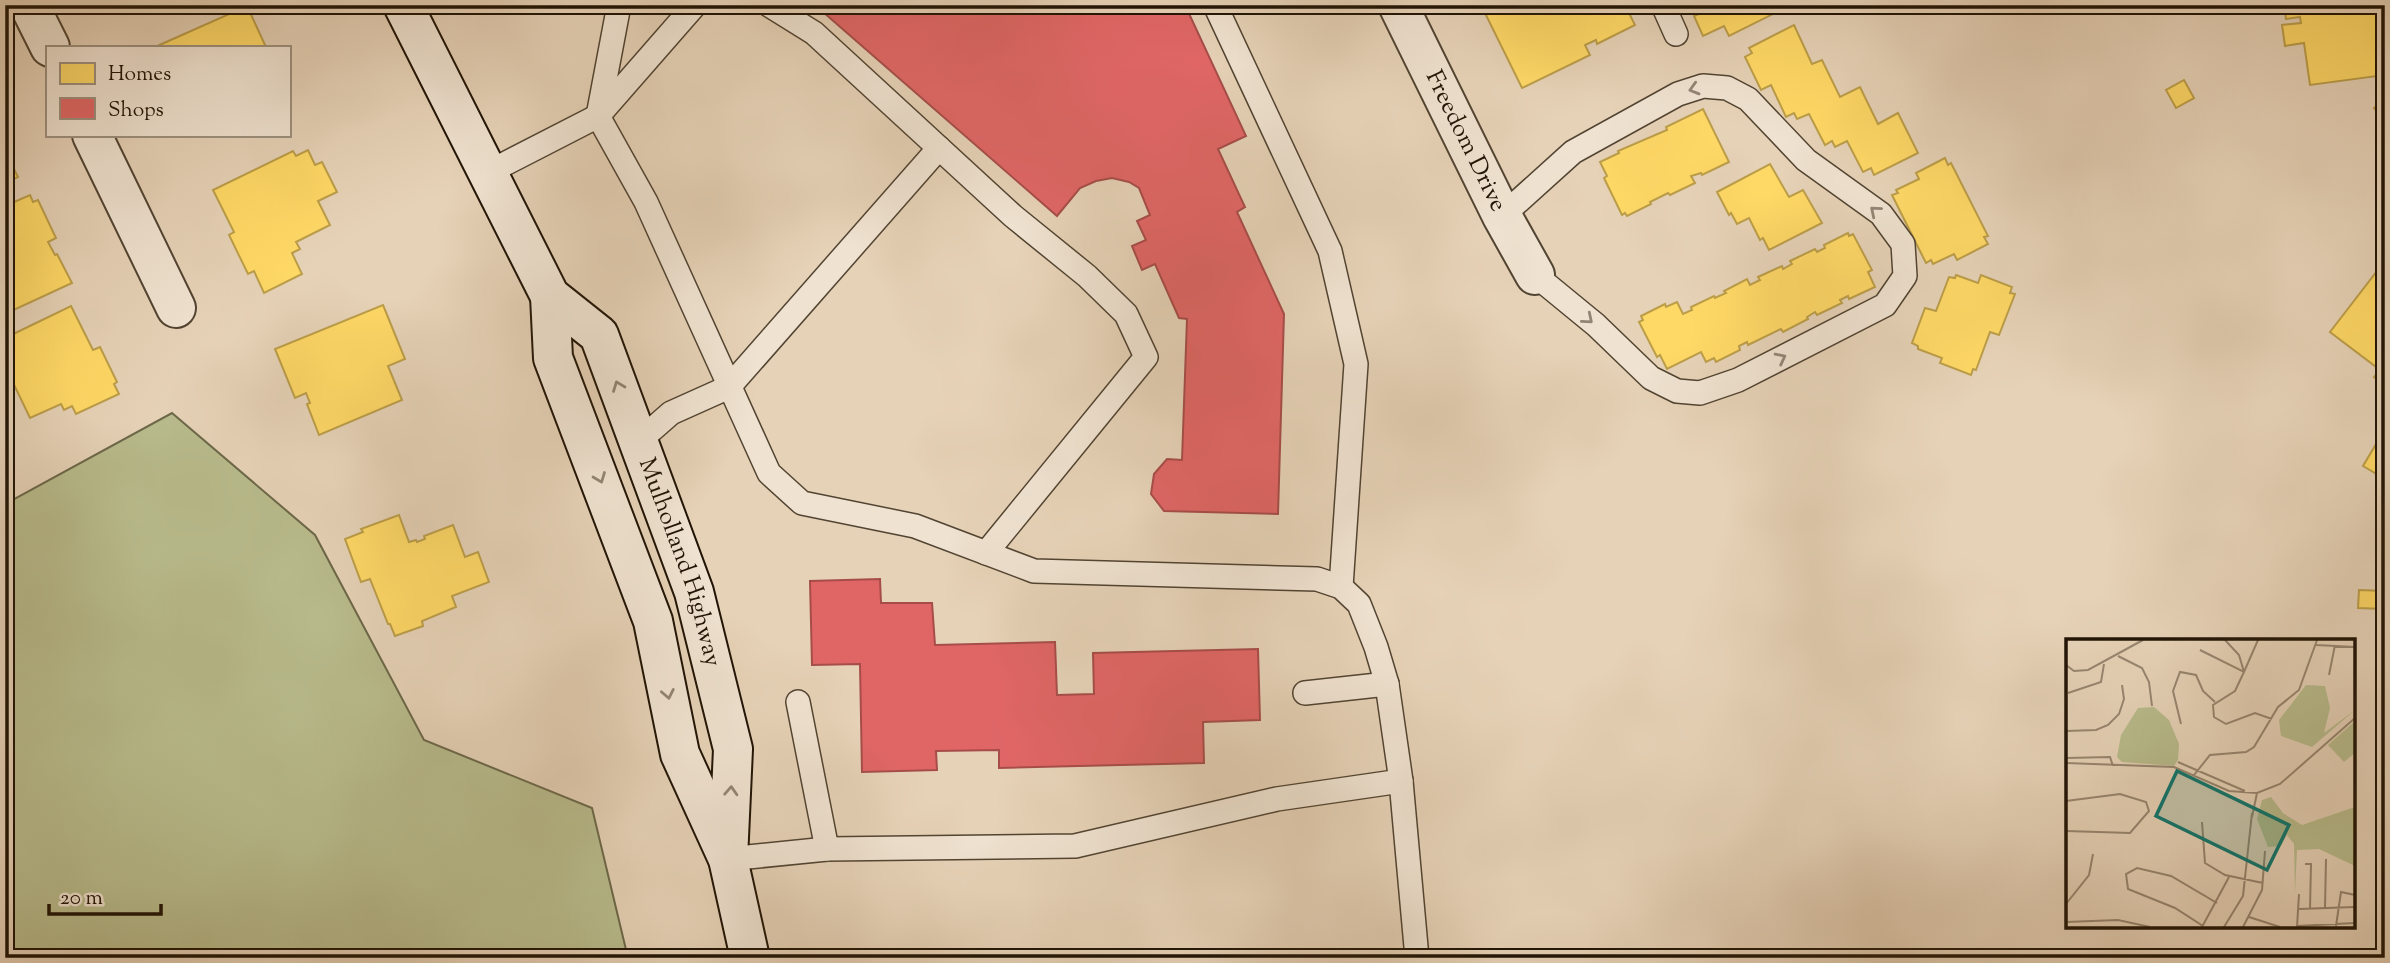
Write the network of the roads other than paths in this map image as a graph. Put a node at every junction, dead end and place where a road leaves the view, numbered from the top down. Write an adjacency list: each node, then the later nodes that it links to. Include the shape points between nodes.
1 (17, 5): 10 (main road)
2 (29, 5): 12 (main road)
3 (403, 5): 16 (main road, Mulholland Highway)
4 (619, 5): 13 (lane)
5 (695, 5): 13 (lane)
6 (769, 5): 15 (lane, via 814,33)
7 (1215, 5): 24 (lane, via 1330,251 1356,364)
8 (1398, 5): 17 (main road, Freedom Drive)
9 (1663, 5): 11 (lane)
10 (5, 10)
11 (1676, 34)
12 (50, 46)
13 (598, 116): 16 (lane); 21 (lane, via 646,201)
14 (92, 136): 20 (main road)
15 (939, 148): 21 (lane); 23 (lane, via 1126,314 1146,357)
16 (487, 173): 19 (main road, Mulholland Highway)
17 (1502, 216): 18 (main road, Freedom Drive); 18 (lane, one-way to 17, via 1651,378 1677,391 1700,393 1738,380 1885,305 1905,276 1903,244 1881,214 1806,160 1748,99 1727,88 1703,86 1678,94 1573,152)
18 (1535, 275)
19 (550, 296): 22 (main road, Mulholland Highway, one-way to 19, via 599,335); 30 (main road, Mulholland Highway, one-way to 30, via 553,358 653,621 680,754)
20 (176, 308)
21 (729, 387): 22 (lane, via 671,413); 23 (lane, via 769,473 802,503 915,526)
22 (639, 441): 30 (main road, Mulholland Highway, one-way to 22, via 733,749 694,592)
23 (986, 553): 24 (lane, via 1034,571 1317,579)
24 (1341, 587): 25 (lane, via 1359,604)
25 (1387, 684): 26 (lane); 28 (lane)
26 (1305, 693)
27 (798, 702): 29 (lane)
28 (1401, 781): 29 (lane, via 1277,799 1075,846); 32 (lane)
29 (827, 849): 30 (lane)
30 (728, 859): 31 (main road, Mulholland Highway)
31 (750, 958)
32 (1417, 958)

